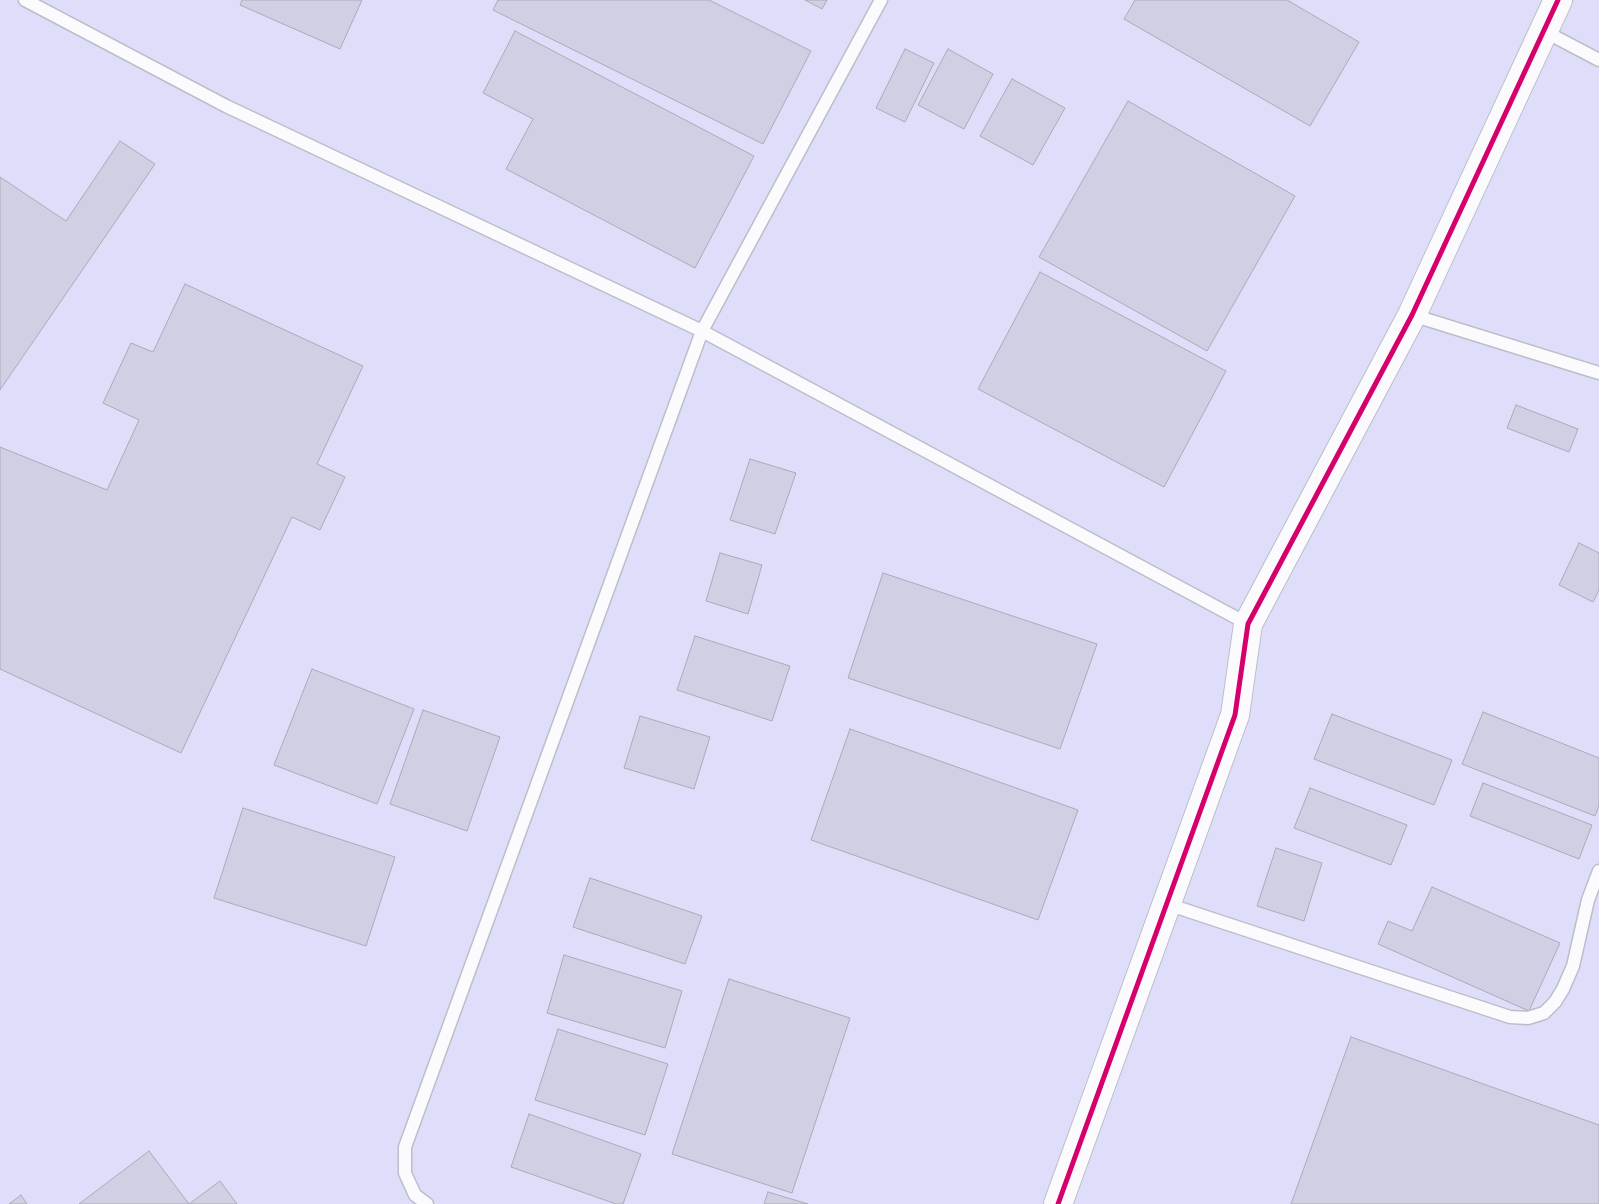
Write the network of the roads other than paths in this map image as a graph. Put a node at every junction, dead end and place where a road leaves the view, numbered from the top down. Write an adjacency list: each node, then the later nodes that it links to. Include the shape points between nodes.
1 (25, 0): 7 (lane, via 226,106)
2 (881, 0): 7 (lane)
3 (1558, 0): 4 (street)
4 (1544, 31): 5 (lane); 6 (street)
5 (1599, 60)
6 (1412, 315): 8 (lane); 9 (street)
7 (702, 331): 9 (lane); 12 (lane, via 405,1147 405,1174 415,1195)
8 (1599, 372)
9 (1248, 624): 11 (street, via 1236,715)
10 (1599, 871): 11 (lane, via 1588,900 1573,966 1563,989 1544,1013 1528,1018 1510,1017)
11 (1167, 904): 13 (street)
12 (427, 1204)
13 (1058, 1204)

